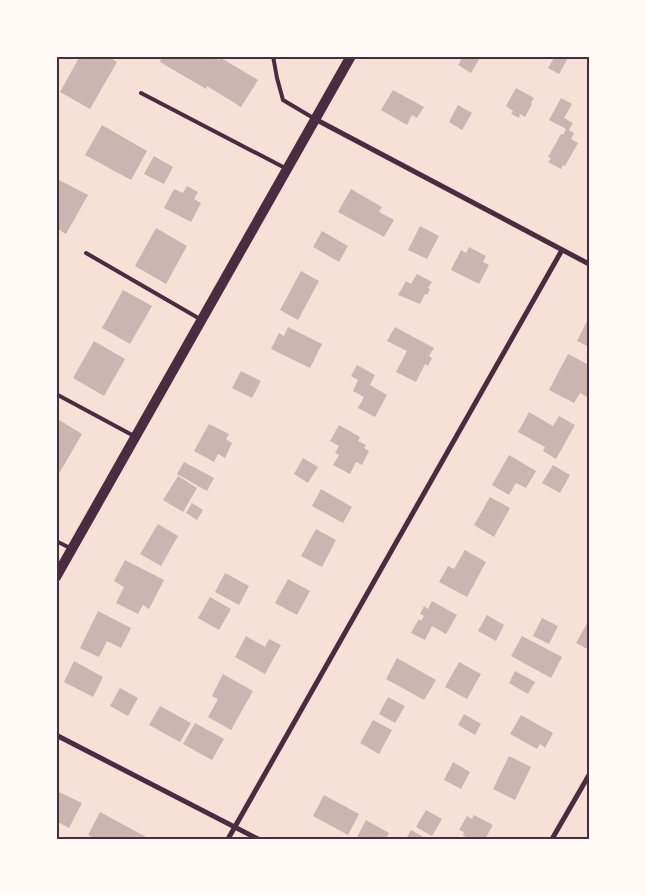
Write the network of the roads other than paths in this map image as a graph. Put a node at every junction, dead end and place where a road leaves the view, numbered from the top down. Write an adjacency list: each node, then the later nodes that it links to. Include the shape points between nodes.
1 (274, 56): 4 (lane, via 283,100)
2 (351, 56): 4 (main road)
3 (140, 94): 5 (lane)
4 (315, 119): 5 (main road); 6 (street)
5 (287, 170): 9 (main road)
6 (562, 250): 8 (street); 17 (street)
7 (86, 254): 9 (lane)
8 (589, 264)
9 (202, 320): 11 (main road)
10 (56, 394): 11 (lane)
11 (136, 437): 13 (main road)
12 (56, 541): 13 (lane)
13 (72, 550): 14 (main road)
14 (56, 577)
15 (56, 735): 17 (street)
16 (589, 775): 20 (street)
17 (235, 827): 18 (street); 19 (street)
18 (228, 839)
19 (258, 839)
20 (552, 839)

